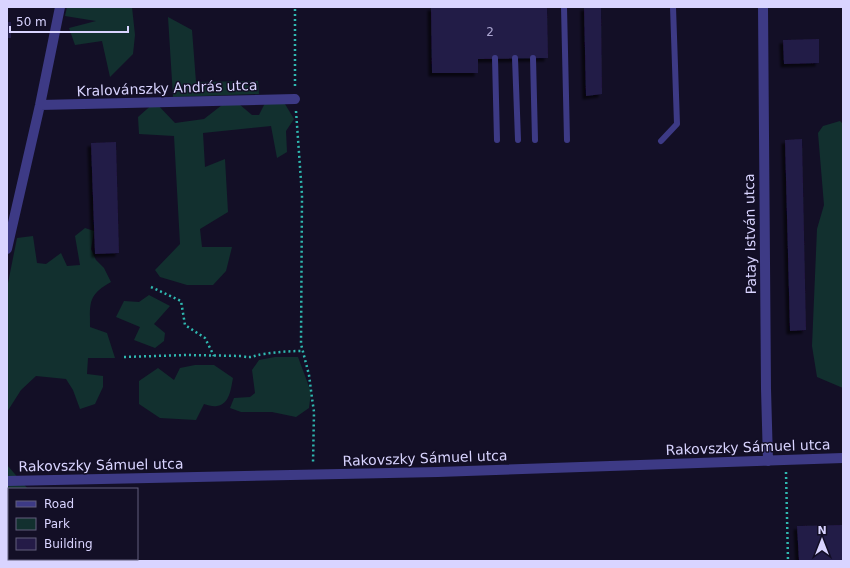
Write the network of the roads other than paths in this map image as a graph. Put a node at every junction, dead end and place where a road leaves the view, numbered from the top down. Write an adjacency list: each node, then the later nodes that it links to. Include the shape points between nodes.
1 (60, 7): 9 (street)
2 (564, 7): 13 (lane)
3 (673, 7): 14 (lane, via 677,124)
4 (763, 7): 17 (street, Patay István utca)
5 (495, 58): 10 (lane)
6 (515, 58): 11 (lane)
7 (533, 58): 12 (lane)
8 (295, 99): 9 (street, Kralovánszky András utca)
9 (40, 105): 15 (street)
10 (497, 140)
11 (518, 140)
12 (535, 140)
13 (568, 140)
14 (661, 140)
15 (7, 249)
16 (843, 458): 17 (street, Rakovszky Sámuel utca)
17 (768, 461): 18 (street, Rakovszky Sámuel utca, via 438,472)
18 (7, 480)

